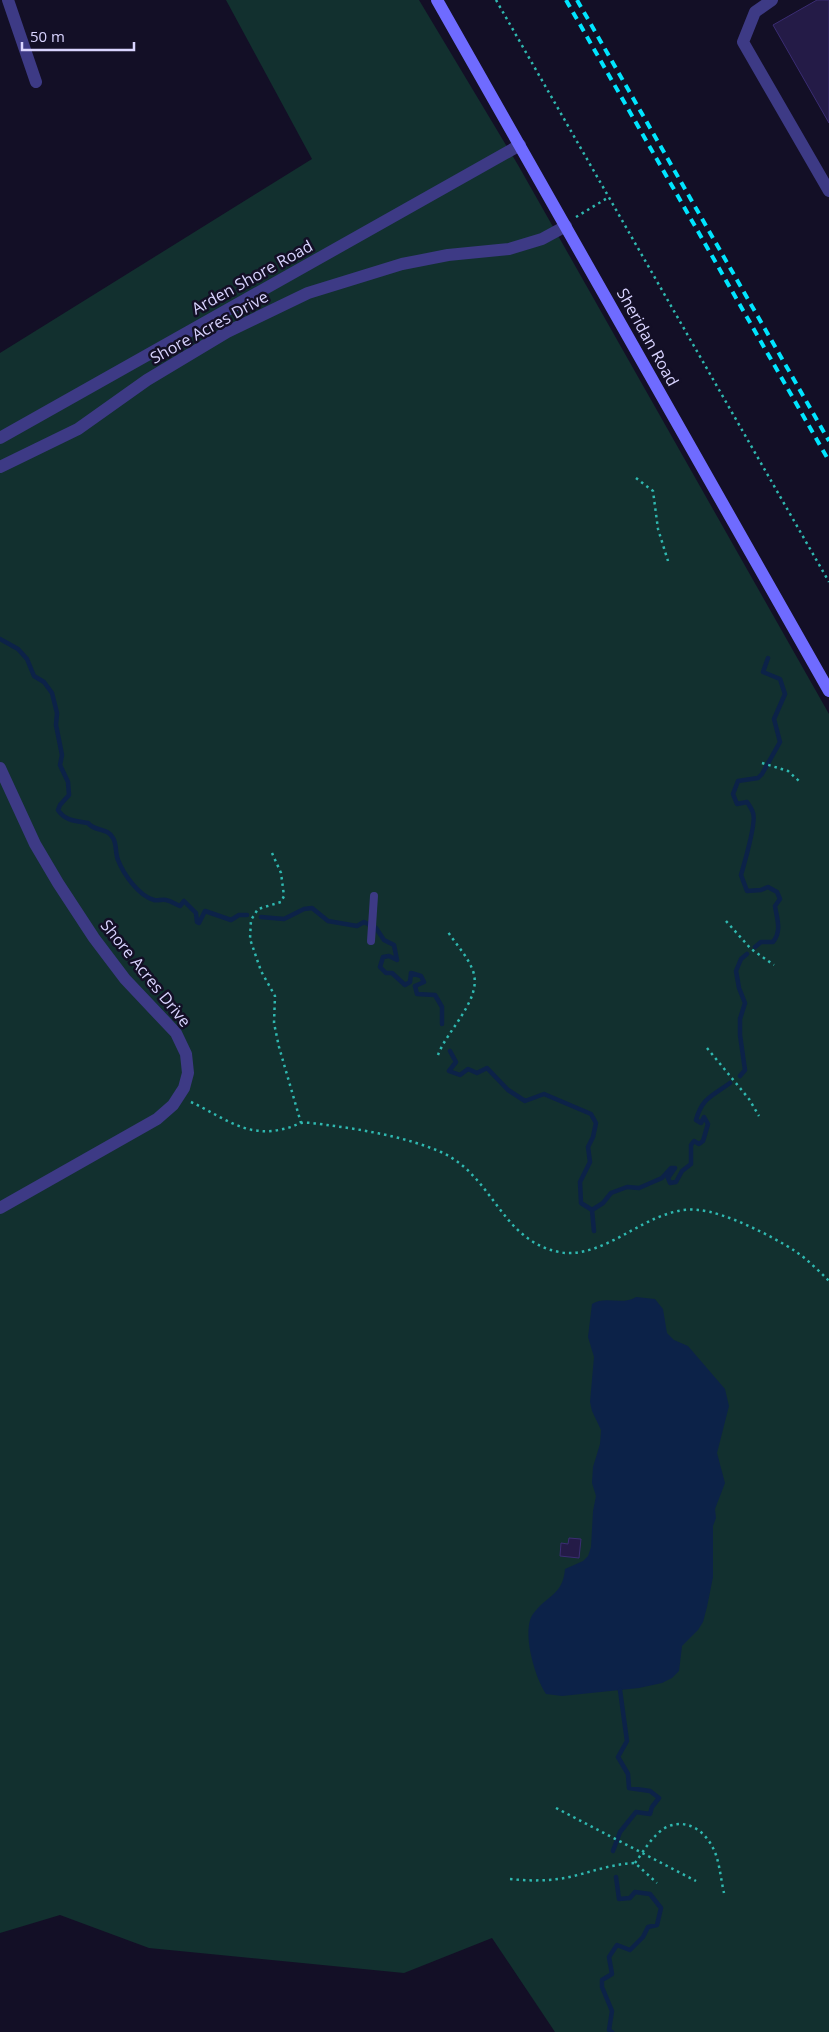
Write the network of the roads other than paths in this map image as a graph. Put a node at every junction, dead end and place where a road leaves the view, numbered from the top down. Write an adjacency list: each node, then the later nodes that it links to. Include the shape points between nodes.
1 (8, 0): 4 (street)
2 (437, 0): 5 (main road, Sheridan Road)
3 (772, 0): 6 (street, via 756,12 743,42)
4 (36, 82)
5 (520, 145): 7 (main road, Sheridan Road); 8 (street, Arden Shore Road)
6 (829, 191)
7 (566, 226): 9 (street, Shore Acres Drive, via 542,239 508,249 402,264 308,293 228,332 147,380 78,429); 10 (main road, Sheridan Road)
8 (0, 438)
9 (0, 468)
10 (829, 691)
11 (0, 768): 14 (street, Shore Acres Drive, via 35,844 94,938 125,979 176,1033 186,1054 188,1073 184,1088 173,1105 156,1119)
12 (374, 896): 13 (lane)
13 (371, 941)
14 (0, 1208)

